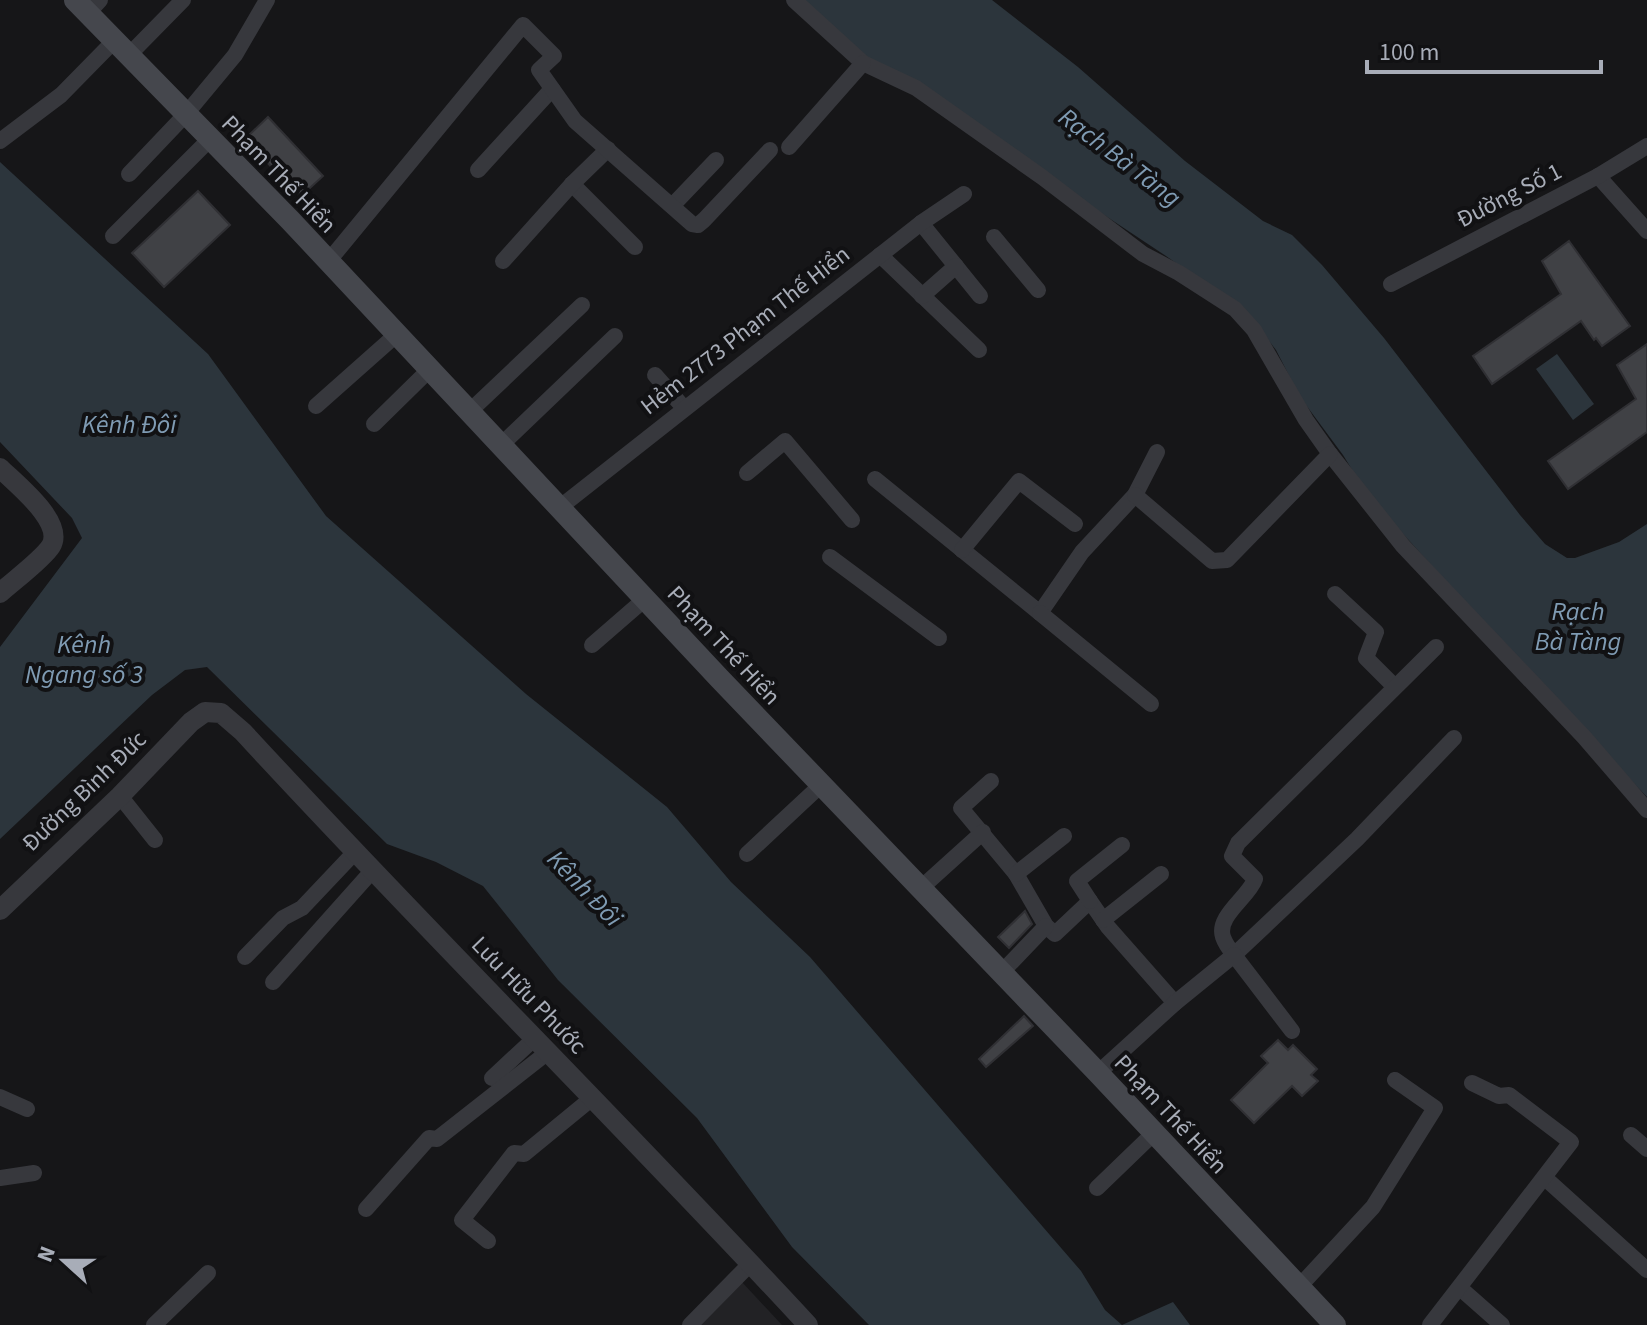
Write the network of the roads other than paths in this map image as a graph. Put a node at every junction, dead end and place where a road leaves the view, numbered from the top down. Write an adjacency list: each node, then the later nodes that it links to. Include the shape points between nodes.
1 (183, 0): 5 (street)
2 (267, 0): 8 (street, via 235,55)
3 (794, 0): 6 (street)
4 (88, 4): 5 (main road, Phạm Thế Hiển)
5 (122, 47): 8 (main road, Phạm Thế Hiển); 10 (street)
6 (863, 63): 12 (street); 47 (street, via 916,88 1143,254 1235,309 1254,330)
7 (552, 89): 13 (street, via 575,121); 16 (street); 29 (street, via 539,70 554,56 523,25)
8 (186, 114): 9 (main road, Phạm Thế Hiển); 17 (street)
9 (210, 139): 24 (street); 29 (main road, Phạm Thế Hiển)
10 (0, 141)
11 (1647, 146): 18 (street, Đường Số 1)
12 (789, 147)
13 (608, 149): 19 (street); 21 (street)
14 (770, 150): 21 (street, via 698,225)
15 (716, 160): 21 (street)
16 (478, 170)
17 (129, 174)
18 (1598, 176): 23 (street); 31 (street, Đường Số 1)
19 (572, 184): 26 (street); 28 (street)
20 (964, 194): 22 (street, Hẻm 2773 Phạm Thế Hiển)
21 (672, 206)
22 (921, 223): 27 (street, Hẻm 2773 Phạm Thế Hiển); 30 (street)
23 (1647, 231)
24 (113, 236)
25 (994, 237): 32 (street)
26 (635, 247)
27 (880, 255): 33 (street); 42 (street, Hẻm 2773 Phạm Thế Hiển)
28 (503, 261)
29 (327, 263): 36 (main road, Phạm Thế Hiển)
30 (956, 266): 33 (street); 34 (street)
31 (1391, 284)
32 (1038, 290)
33 (922, 296): 38 (street)
34 (980, 296)
35 (582, 305): 43 (street)
36 (396, 335): 39 (main road, Phạm Thế Hiển); 41 (street)
37 (615, 336): 45 (street)
38 (979, 350)
39 (429, 370): 43 (main road, Phạm Thế Hiển); 44 (street)
40 (655, 375): 42 (street)
41 (316, 406)
42 (684, 408): 52 (street, Hẻm 2773 Phạm Thế Hiển)
43 (469, 412): 45 (main road, Phạm Thế Hiển)
44 (374, 424)
45 (500, 446): 52 (main road, Phạm Thế Hiển)
46 (1157, 452): 51 (street)
47 (1330, 454): 51 (street, via 1227,560 1212,561); 71 (street, via 1403,546)
48 (0, 468): 57 (street, via 50,519 55,531 51,546)
49 (747, 473): 53 (street, via 785,441)
50 (875, 479): 55 (street)
51 (1135, 495): 60 (street, via 1082,552)
52 (559, 508): 59 (main road, Phạm Thế Hiển)
53 (852, 520)
54 (1075, 524): 55 (street, via 1019,481)
55 (962, 550): 60 (street)
56 (830, 557): 61 (street)
57 (3, 583)
58 (1335, 594): 64 (street, via 1376,632 1366,658)
59 (645, 599): 62 (street); 69 (main road, Phạm Thế Hiển)
60 (1040, 613): 65 (street)
61 (939, 638)
62 (592, 645)
63 (1436, 647): 64 (street)
64 (1395, 687): 86 (street, via 1238,843 1232,856 1255,879 1223,926 1222,936)
65 (1151, 704)
66 (205, 712): 70 (street, Đường Bình Đức); 76 (street, Lưu Hữu Phước, via 221,713 243,732)
67 (1454, 738): 86 (street)
68 (991, 781): 72 (street, via 961,808)
69 (821, 785): 77 (street); 81 (main road, Phạm Thế Hiển)
70 (120, 796): 74 (street); 83 (street, Đường Bình Đức)
71 (1647, 810)
72 (983, 832): 79 (street); 81 (street)
73 (1064, 836): 79 (street)
74 (155, 840)
75 (1122, 845): 82 (street, via 1077,881)
76 (355, 852): 78 (street, Lưu Hữu Phước); 87 (street)
77 (747, 854)
78 (373, 870): 89 (street); 92 (street, Lưu Hữu Phước)
79 (1016, 874): 85 (street)
80 (1161, 874): 84 (street)
81 (921, 888): 88 (main road, Phạm Thế Hiển)
82 (1090, 901): 84 (street); 85 (street, via 1055,934)
83 (0, 910)
84 (1103, 920): 90 (street)
85 (1046, 926): 88 (street)
86 (1234, 955): 90 (street); 91 (street)
87 (245, 957)
88 (1002, 972): 93 (main road, Phạm Thế Hiển)
89 (273, 982)
90 (1175, 1003): 93 (street)
91 (1292, 1031)
92 (542, 1045): 94 (street); 98 (street, Lưu Hữu Phước); 107 (street, via 437,1139 429,1138)
93 (1098, 1073): 100 (main road, Phạm Thế Hiển)
94 (492, 1078)
95 (1395, 1080): 112 (street, via 1435,1108 1373,1207)
96 (1472, 1083): 105 (street, via 1499,1096 1509,1095 1571,1142)
97 (0, 1097): 99 (street)
98 (591, 1099): 108 (street, via 524,1154 514,1153 462,1220); 109 (street, Lưu Hữu Phước)
99 (27, 1109)
100 (1154, 1133): 106 (street); 112 (main road, Phạm Thế Hiển)
101 (1631, 1135): 102 (street)
102 (1647, 1149)
103 (34, 1173): 104 (street)
104 (0, 1178)
105 (1545, 1178): 110 (street); 113 (street)
106 (1097, 1188)
107 (366, 1209)
108 (488, 1241)
109 (751, 1263): 115 (street); 116 (street, Lưu Hữu Phước)
110 (1647, 1270)
111 (208, 1273): 114 (street)
112 (1298, 1288): 117 (main road, Phạm Thế Hiển)
113 (1460, 1288): 118 (street); 119 (street)
114 (154, 1325)
115 (690, 1325)
116 (808, 1325)
117 (1335, 1325)
118 (1430, 1325)
119 (1502, 1325)

